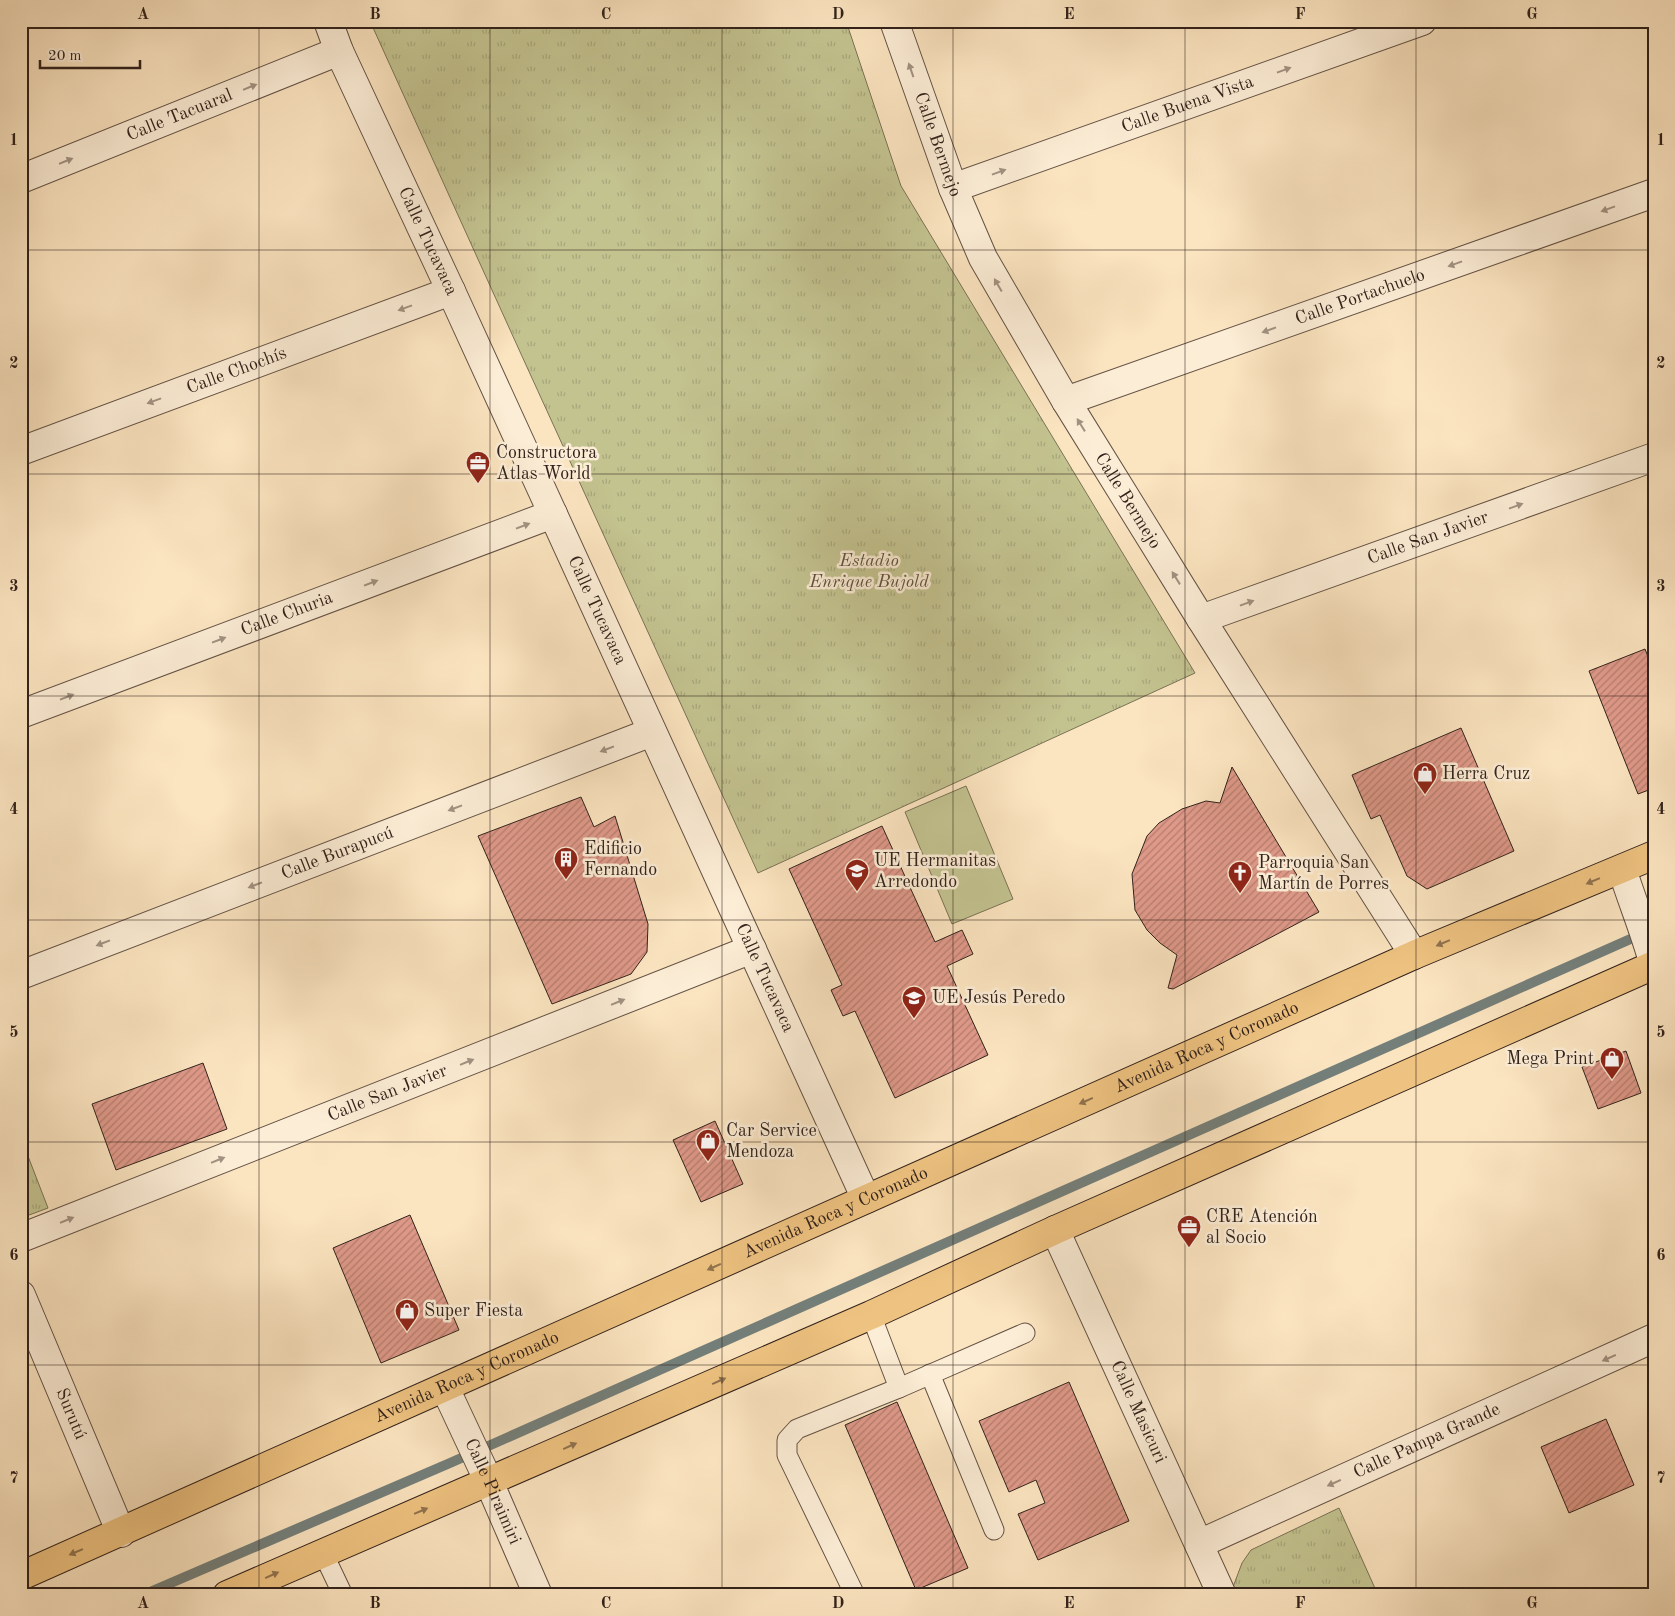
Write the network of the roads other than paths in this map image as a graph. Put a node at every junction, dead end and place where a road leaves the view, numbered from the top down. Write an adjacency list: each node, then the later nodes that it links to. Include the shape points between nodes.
1 (328, 21): 4 (street, Calle Tucavaca)
2 (894, 21): 6 (street, Calle Bermejo, one-way to 2)
3 (1422, 21): 6 (street, Calle Buena Vista, one-way to 3)
4 (339, 51): 5 (street, Calle Tacuaral, one-way to 4); 8 (street, Calle Tucavaca)
5 (21, 179)
6 (953, 188): 9 (street, Calle Bermejo, one-way to 6, via 982,258)
7 (1654, 193): 9 (street, Calle Portachuelo, one-way to 9)
8 (451, 291): 10 (street, Calle Chochís, one-way to 10); 12 (street, Calle Tucavaca)
9 (1066, 401): 13 (street, Calle Bermejo, one-way to 9)
10 (21, 451)
11 (1654, 457): 13 (street, Calle San Javier, one-way to 11)
12 (553, 514): 14 (street, Calle Churia, one-way to 12); 15 (street, Calle Tucavaca)
13 (1201, 619): 19 (street, Calle Bermejo)
14 (21, 714)
15 (652, 732): 18 (street, Calle Tucavaca); 21 (street, Calle Burapucú, one-way to 21)
16 (1654, 854): 17 (main road, Avenida Roca y Coronado)
17 (1622, 868): 19 (main road, Avenida Roca y Coronado, one-way to 19); 20 (street)
18 (752, 949): 22 (street, Calle Tucavaca); 24 (street, Calle San Javier, one-way to 18)
19 (1414, 955): 22 (main road, Avenida Roca y Coronado, one-way to 22)
20 (1652, 958): 23 (main road)
21 (21, 975)
22 (866, 1199): 30 (main road, Avenida Roca y Coronado, one-way to 30)
23 (1055, 1230): 26 (main road); 35 (street, Calle Masicuri)
24 (21, 1238)
25 (21, 1296): 34 (street, Surutú)
26 (871, 1315): 31 (lane); 32 (main road, one-way to 26)
27 (1025, 1333): 29 (lane)
28 (1654, 1338): 35 (street, Calle Pampa Grande, one-way to 35)
29 (930, 1374): 31 (lane); 33 (lane)
30 (445, 1388): 32 (street, Calle Piraimiri); 34 (main road, Avenida Roca y Coronado)
31 (898, 1388): 41 (lane, via 797,1429 787,1440 787,1455)
32 (484, 1472): 36 (main road, one-way to 32); 40 (street, Calle Piraimiri)
33 (994, 1530)
34 (121, 1533): 37 (main road, Avenida Roca y Coronado, one-way to 37)
35 (1199, 1544): 42 (street, Calle Masicuri)
36 (323, 1553): 38 (main road, one-way to 36); 39 (lane)
37 (21, 1576)
38 (227, 1595)
39 (343, 1595)
40 (538, 1595)
41 (855, 1595)
42 (1222, 1595)

